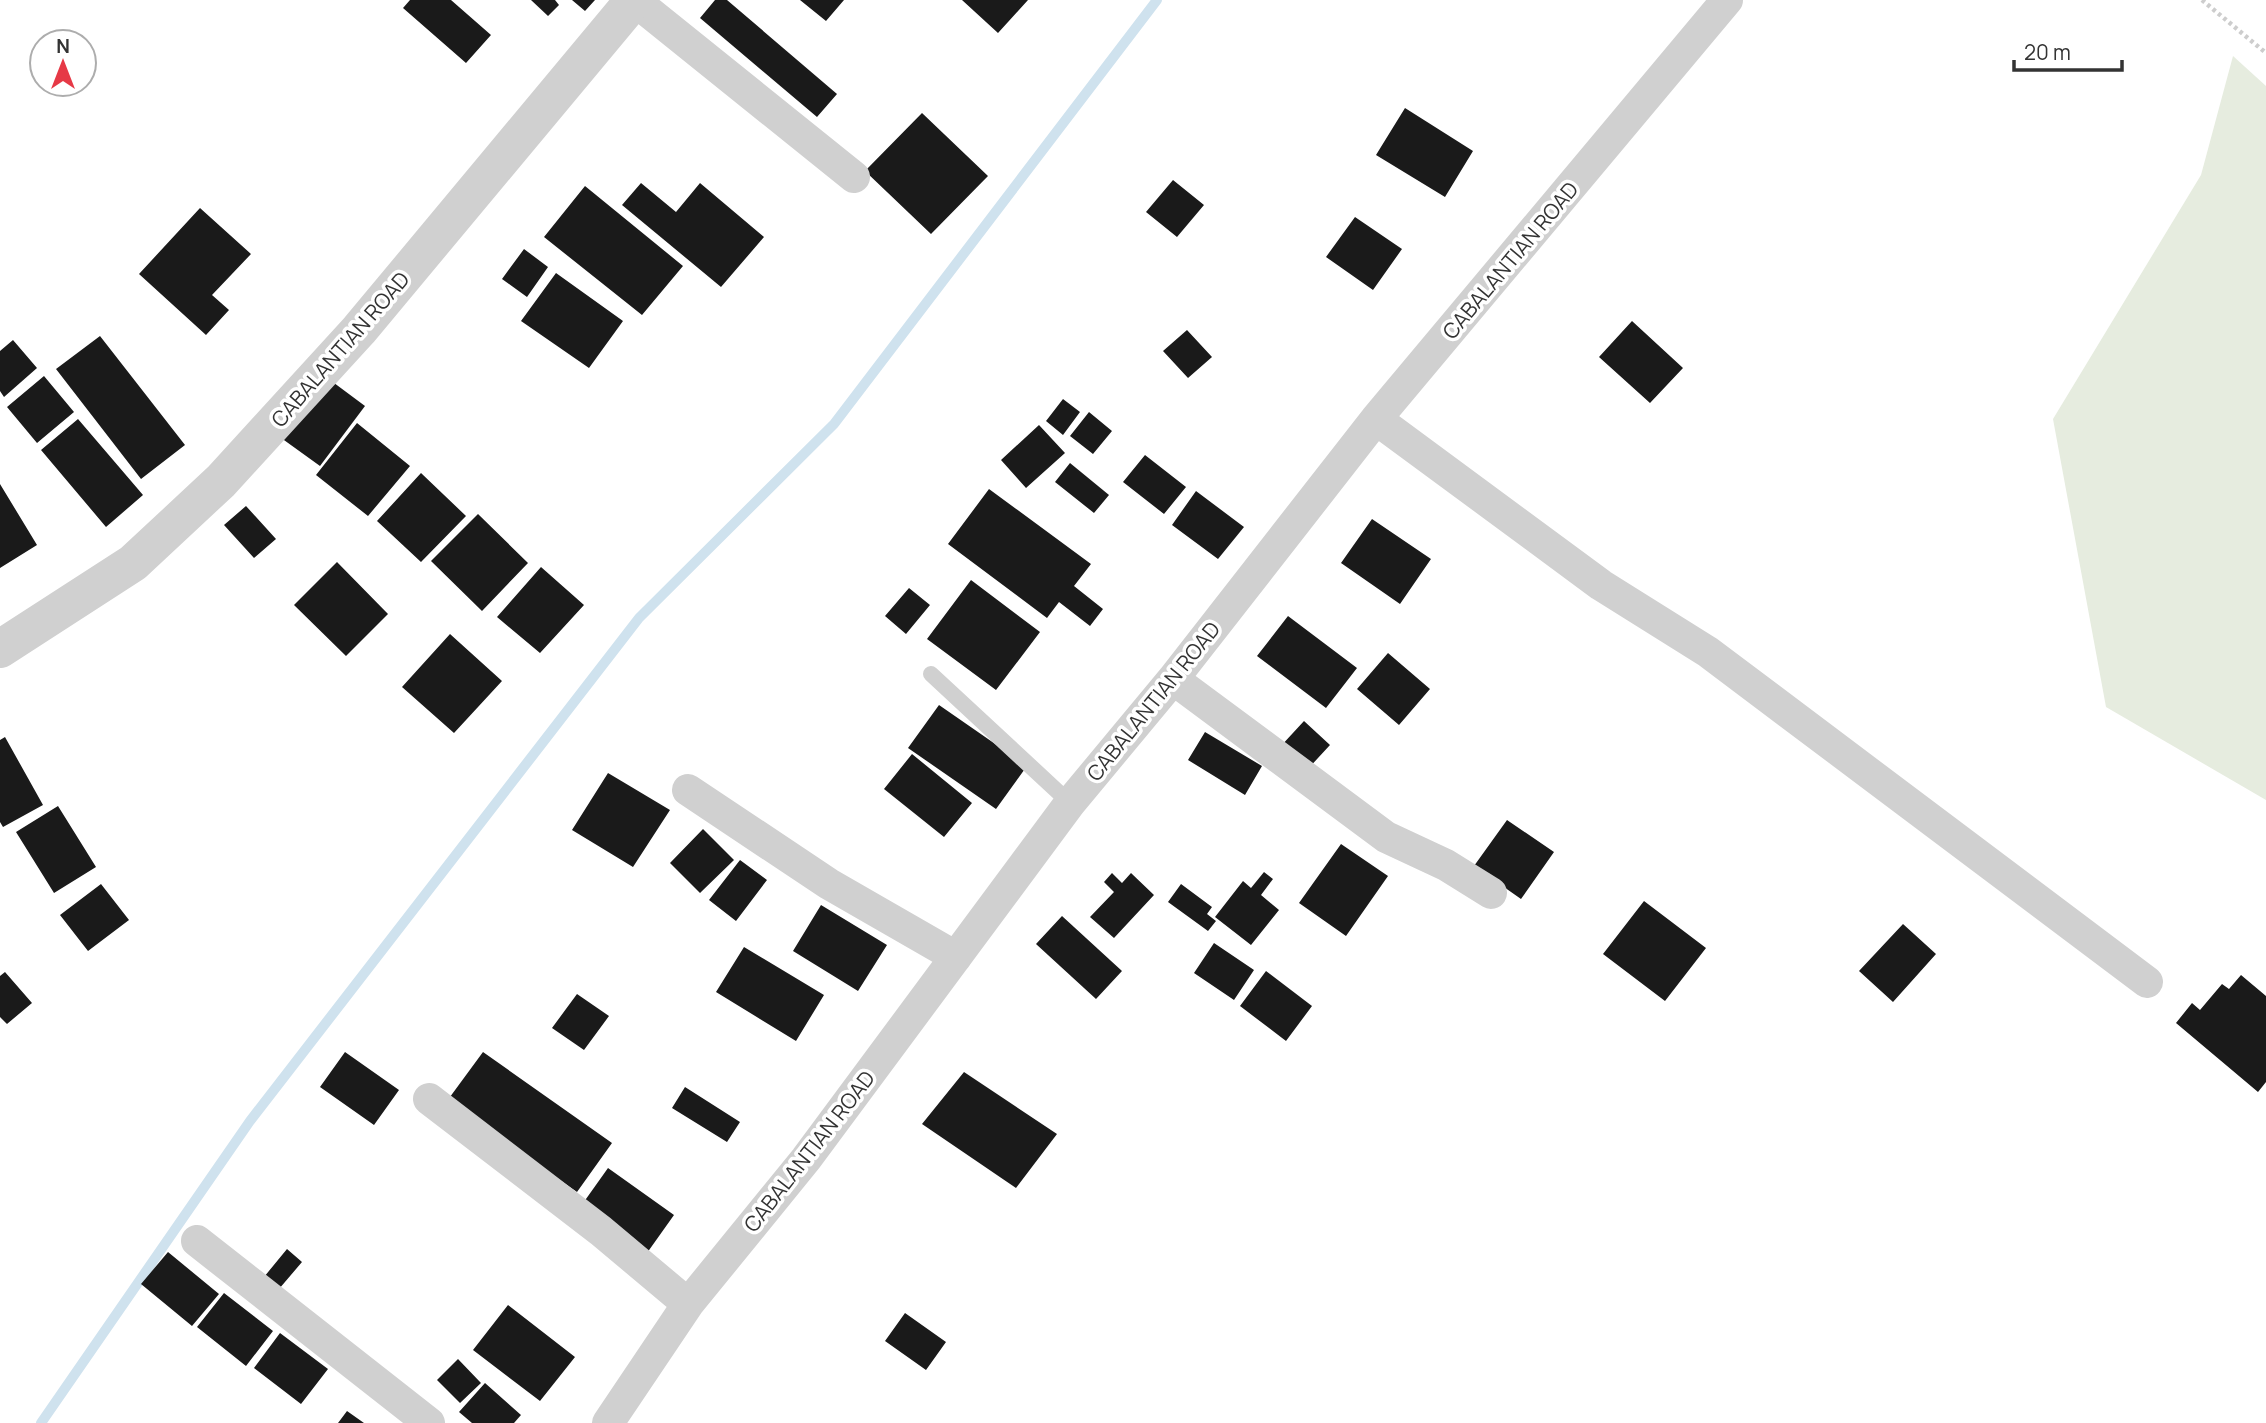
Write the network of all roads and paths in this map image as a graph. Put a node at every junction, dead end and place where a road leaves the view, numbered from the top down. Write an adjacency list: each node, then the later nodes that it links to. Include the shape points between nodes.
1 (634, 0): 5 (street); 7 (street, CABALANTIAN ROAD, via 359,330 221,481 132,563)
2 (1727, 0): 6 (street, CABALANTIAN ROAD)
3 (2202, 0): 4 (path)
4 (2266, 53)
5 (854, 177)
6 (1376, 419): 9 (street, CABALANTIAN ROAD); 14 (street, via 1601,584 1708,652)
7 (0, 649)
8 (931, 674): 11 (lane)
9 (1173, 679): 11 (street, CABALANTIAN ROAD); 12 (street, via 1386,837)
10 (688, 790): 13 (street, via 829,884)
11 (1070, 803): 13 (street, CABALANTIAN ROAD)
12 (1492, 893)
13 (956, 957): 17 (street, CABALANTIAN ROAD, via 806,1159)
14 (2147, 982)
15 (429, 1099): 17 (street)
16 (197, 1241): 18 (street)
17 (688, 1304): 19 (street, CABALANTIAN ROAD)
18 (429, 1423)
19 (608, 1423)

